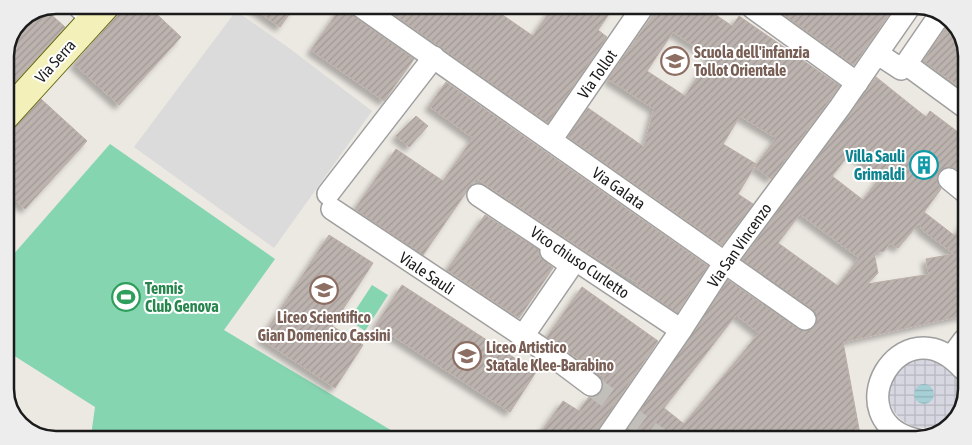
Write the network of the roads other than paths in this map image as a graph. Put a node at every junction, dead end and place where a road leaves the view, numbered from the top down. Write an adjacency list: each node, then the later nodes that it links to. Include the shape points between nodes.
1 (88, 14): 12 (main road, Via Serra)
2 (372, 14): 8 (street, Via Galata)
3 (638, 14): 13 (street, Via Tollot)
4 (766, 14): 10 (street)
5 (903, 14): 7 (street, Via San Vincenzo)
6 (937, 19): 9 (street)
7 (878, 54): 9 (street, via 902,70); 10 (street, Via San Vincenzo)
8 (434, 57): 13 (street, Via Galata); 19 (street, Viale Sauli, via 330,202)
9 (906, 64): 11 (street)
10 (857, 83): 16 (street, Via San Vincenzo)
11 (958, 102)
12 (14, 105)
13 (551, 140): 16 (street, Via Galata)
14 (478, 195): 15 (street, Vico chiuso Curletto)
15 (518, 220): 18 (street, Vico chiuso Curletto); 19 (street, via 515,226 569,266)
16 (724, 262): 17 (street, Via Galata); 18 (street, Via San Vincenzo)
17 (805, 319)
18 (681, 330): 22 (street, Via San Vincenzo, via 622,407)
19 (523, 336): 21 (street, Viale Sauli)
20 (958, 355): 23 (street, via 920,349 899,356 889,365 878,391 879,406)
21 (591, 385)
22 (610, 431)
23 (890, 431)

